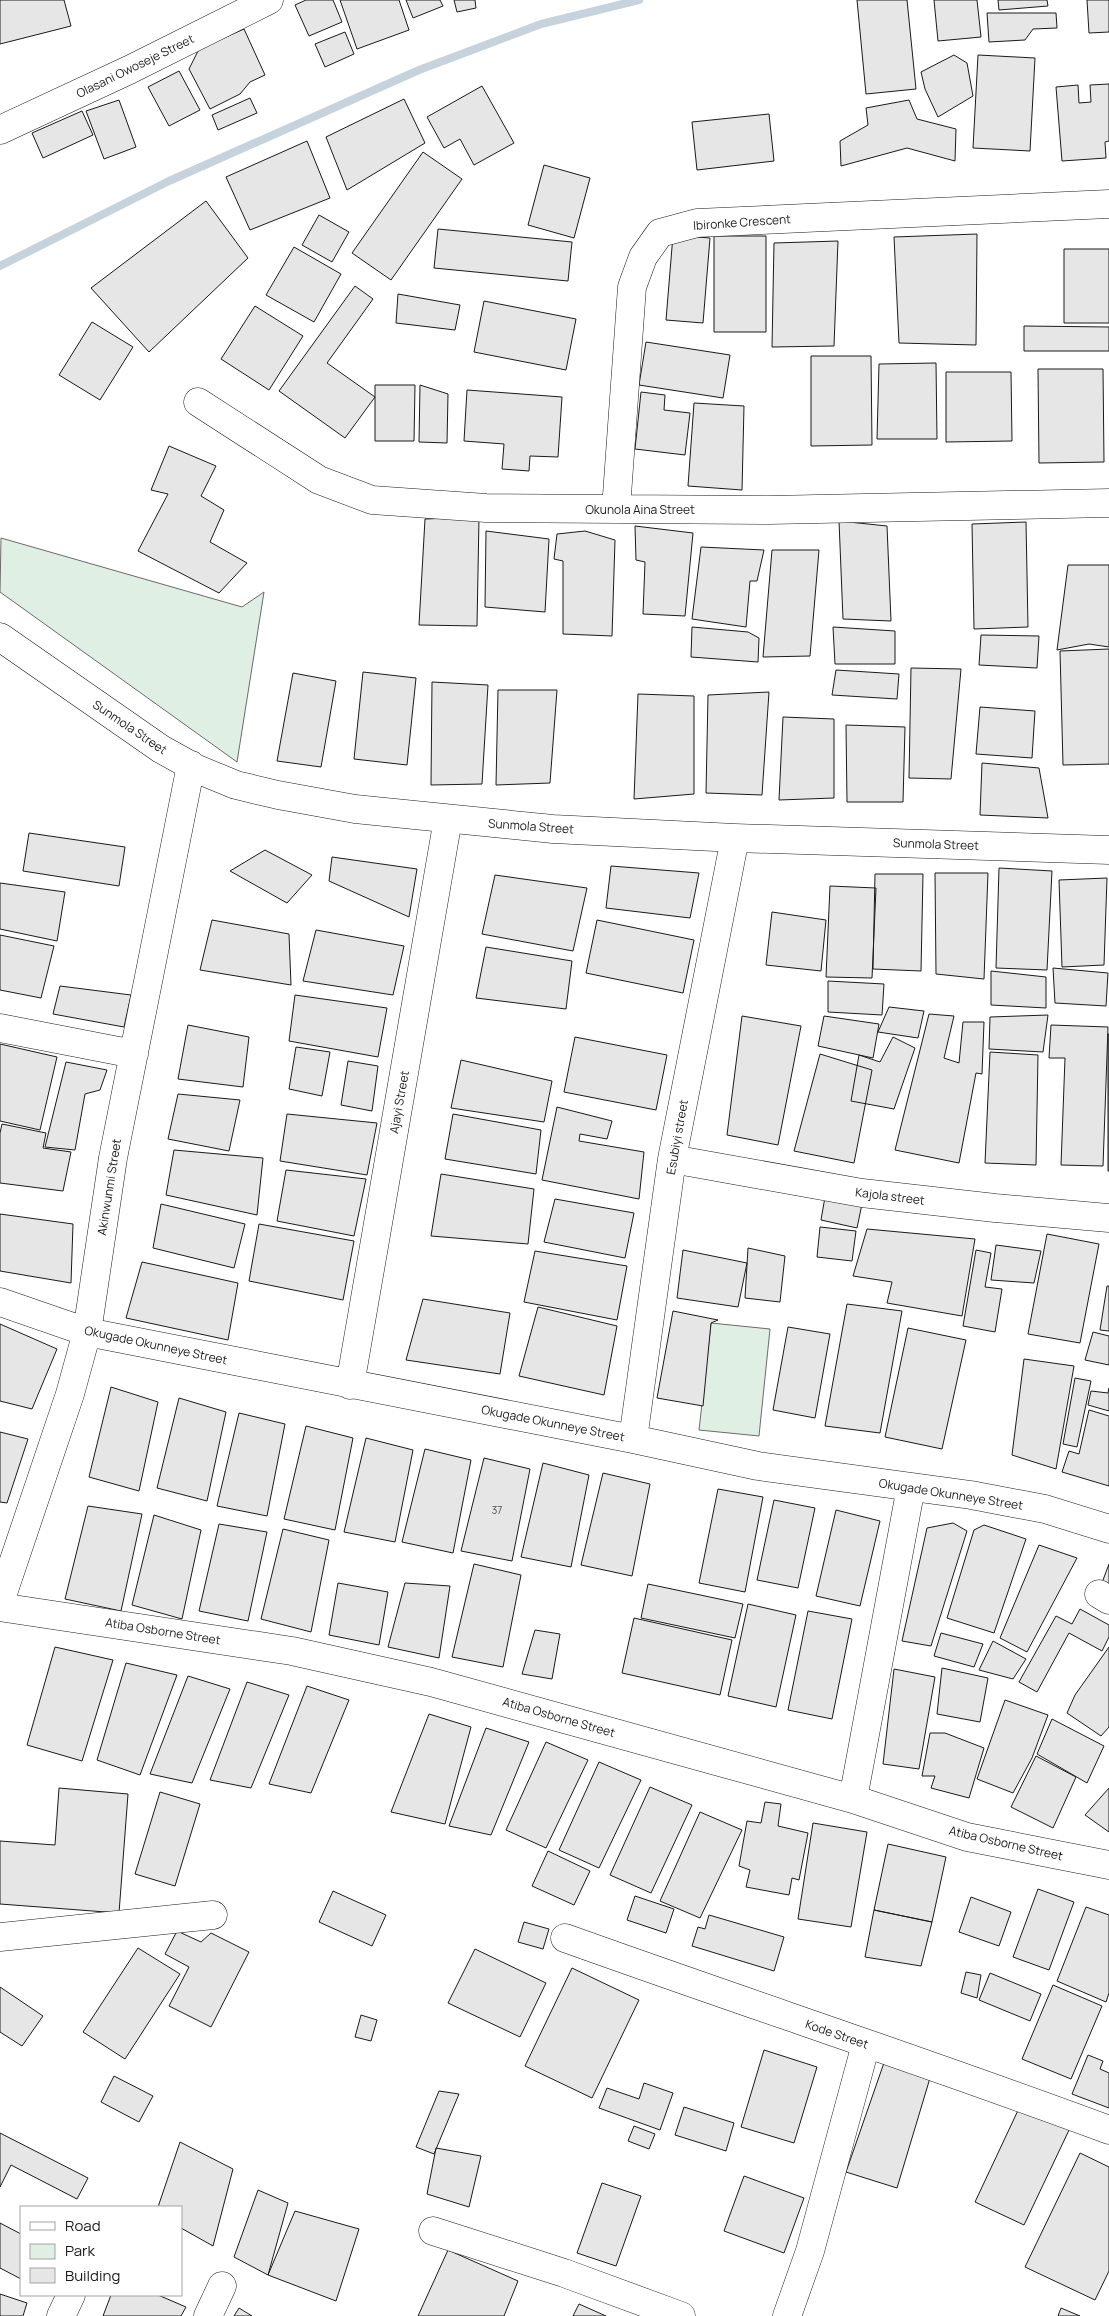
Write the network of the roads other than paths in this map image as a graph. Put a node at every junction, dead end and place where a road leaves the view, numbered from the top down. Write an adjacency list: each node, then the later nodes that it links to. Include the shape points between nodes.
1 (269, 0): 2 (street, Olasani Owoseje Street)
2 (0, 130)
3 (1109, 204): 6 (street, Ibironke Crescent, via 697,223 660,232 643,257 632,287)
4 (198, 402): 6 (street, Okunola Aina Street, via 319,480 372,500 486,508)
5 (1109, 503): 6 (street, Okunola Aina Street, via 779,510)
6 (616, 509)
7 (0, 637): 8 (street, Sunmola Street, via 161,749)
8 (191, 765): 9 (street, Sunmola Street, via 236,785 278,795 355,809); 13 (street, Akinwunmi Street)
9 (448, 819): 10 (street, Sunmola Street, via 553,829); 18 (street, Ajayi Street)
10 (735, 838): 11 (street, Sunmola Street); 14 (street, Esubiyi street)
11 (1109, 850)
12 (0, 1028): 13 (street)
13 (134, 1054): 17 (street, Akinwunmi Street, via 113,1158)
14 (672, 1159): 15 (street, Kajola street, via 862,1193); 19 (street, Esubiyi street)
15 (1109, 1218)
16 (0, 1302): 17 (street, Okugade Okunneye Street)
17 (87, 1332): 18 (street, Okugade Okunneye Street); 22 (street, Akinwunmi Street, via 70,1394)
18 (350, 1385): 19 (street, Okugade Okunneye Street)
19 (633, 1440): 20 (street, Okugade Okunneye Street, via 758,1466)
20 (911, 1487): 21 (street, Okugade Okunneye Street, via 1045,1509); 24 (street)
21 (1109, 1529)
22 (0, 1602)
23 (0, 1607): 24 (street, Atiba Osborne Street, via 292,1651 431,1682)
24 (853, 1799): 25 (street, Atiba Osborne Street, via 967,1837)
25 (1109, 1865)
26 (213, 1915): 27 (street)
27 (0, 1937)
28 (566, 1938): 29 (street, Kode Street)
29 (866, 2044): 30 (street, Kode Street); 37 (street, via 810,2251)
30 (1109, 2130)
31 (433, 2231): 36 (street, via 564,2272)
32 (222, 2286): 35 (street)
33 (71, 2296): 34 (street)
34 (61, 2316)
35 (208, 2316)
36 (681, 2316)
37 (788, 2316)

